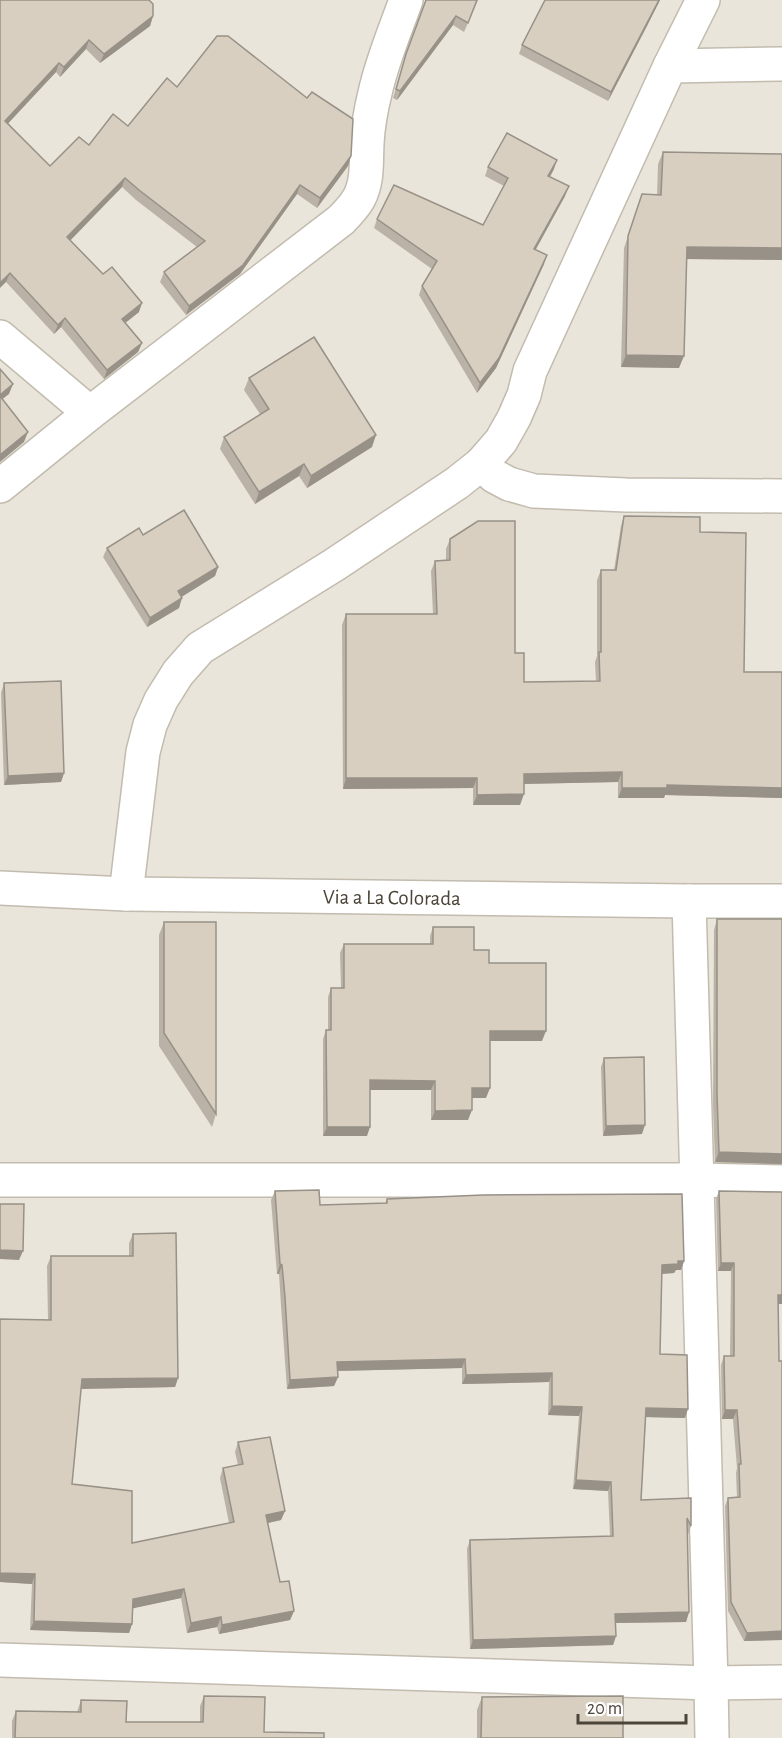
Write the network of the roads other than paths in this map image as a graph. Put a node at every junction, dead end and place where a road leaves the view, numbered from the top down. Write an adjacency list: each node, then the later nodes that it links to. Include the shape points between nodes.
1 (406, 0): 6 (street, via 381,68 369,120 367,171 359,199 351,210)
2 (703, 0): 4 (street)
3 (782, 64): 4 (street)
4 (670, 66): 7 (street, via 530,371 514,418)
5 (0, 337): 6 (street)
6 (90, 413): 8 (street)
7 (481, 464): 9 (street, via 509,484 534,491); 11 (street, via 334,565 200,648 178,672 157,709 143,752)
8 (0, 486)
9 (782, 496)
10 (0, 888): 11 (street, Via a La Colorada)
11 (126, 894): 13 (street, Via a La Colorada)
12 (782, 901): 13 (street, Via a La Colorada)
13 (689, 902): 15 (street)
14 (0, 1180): 15 (street)
15 (697, 1180): 16 (street); 19 (street)
16 (782, 1182)
17 (0, 1660): 19 (street)
18 (782, 1682): 19 (street)
19 (711, 1683): 20 (street)
20 (712, 1738)

